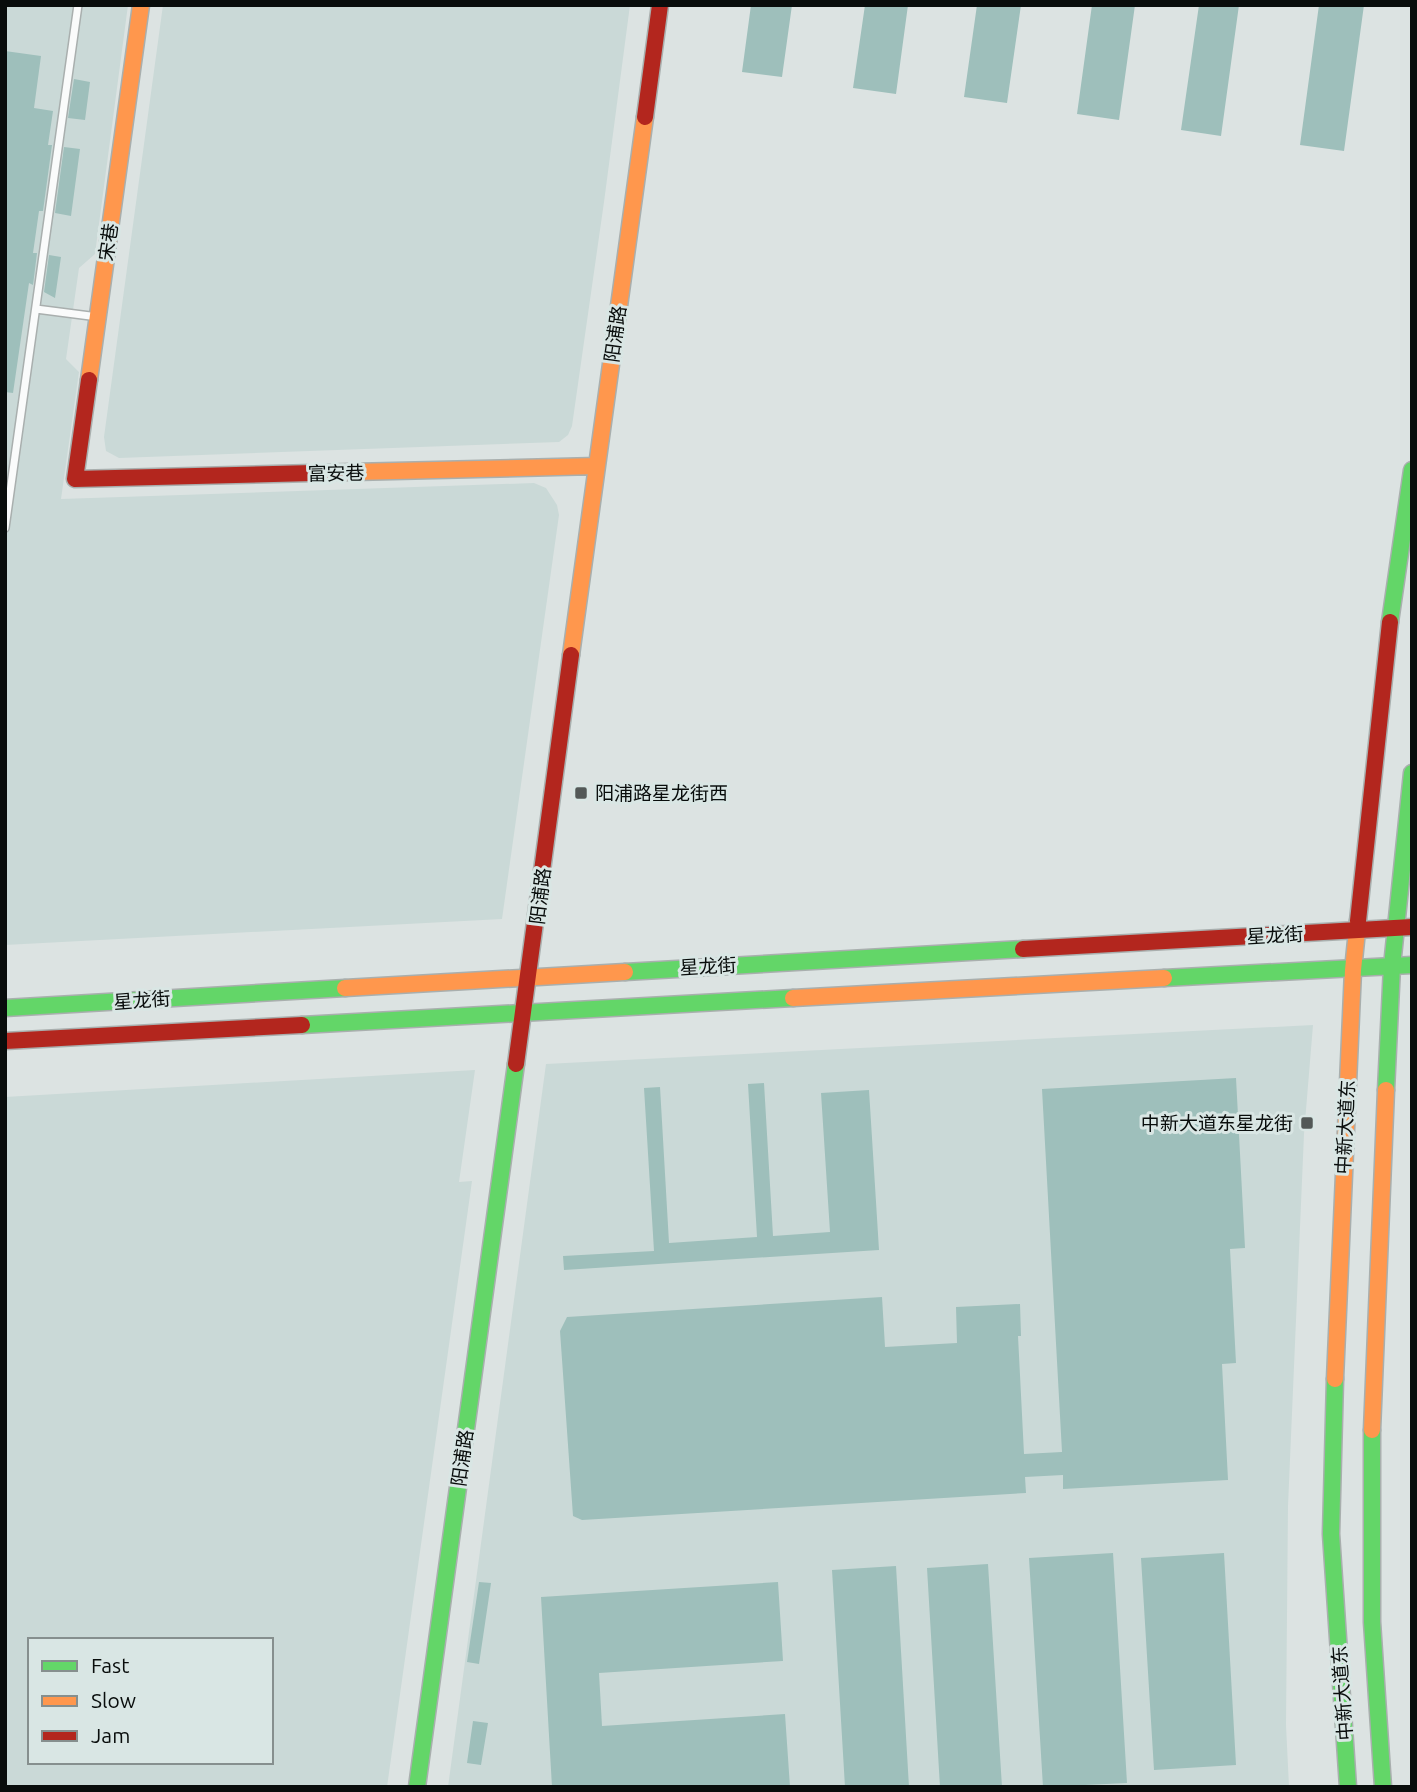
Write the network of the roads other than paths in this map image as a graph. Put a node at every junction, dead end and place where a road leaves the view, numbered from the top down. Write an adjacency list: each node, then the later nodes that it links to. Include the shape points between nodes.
1 (78, 5): 4 (lane)
2 (141, 5): 5 (main road, 宋巷)
3 (660, 5): 6 (main road, 阳浦路)
4 (36, 309): 5 (lane); 9 (lane)
5 (97, 317): 8 (main road, 宋巷)
6 (597, 466): 8 (main road, 富安巷); 16 (main road, 阳浦路)
7 (1412, 470): 12 (main road, 中新大道东, via 1391,612)
8 (75, 480)
9 (5, 528)
10 (1412, 773): 11 (main road, 中新大道东)
11 (1404, 927): 12 (main road, 星龙街); 14 (main road, 中新大道东)
12 (1357, 930): 15 (main road, 中新大道东); 16 (main road, 星龙街)
13 (1412, 965): 14 (main road, 星龙街)
14 (1392, 966): 15 (main road, 星龙街); 22 (main road, 中新大道东, via 1372,1380 1372,1622)
15 (1353, 970): 18 (main road, 星龙街); 21 (main road, 中新大道东, via 1331,1534)
16 (528, 976): 17 (main road, 星龙街); 18 (main road, 阳浦路)
17 (5, 1008)
18 (522, 1012): 19 (main road, 星龙街); 20 (main road, 阳浦路)
19 (5, 1041)
20 (417, 1787)
21 (1348, 1787)
22 (1383, 1787)

